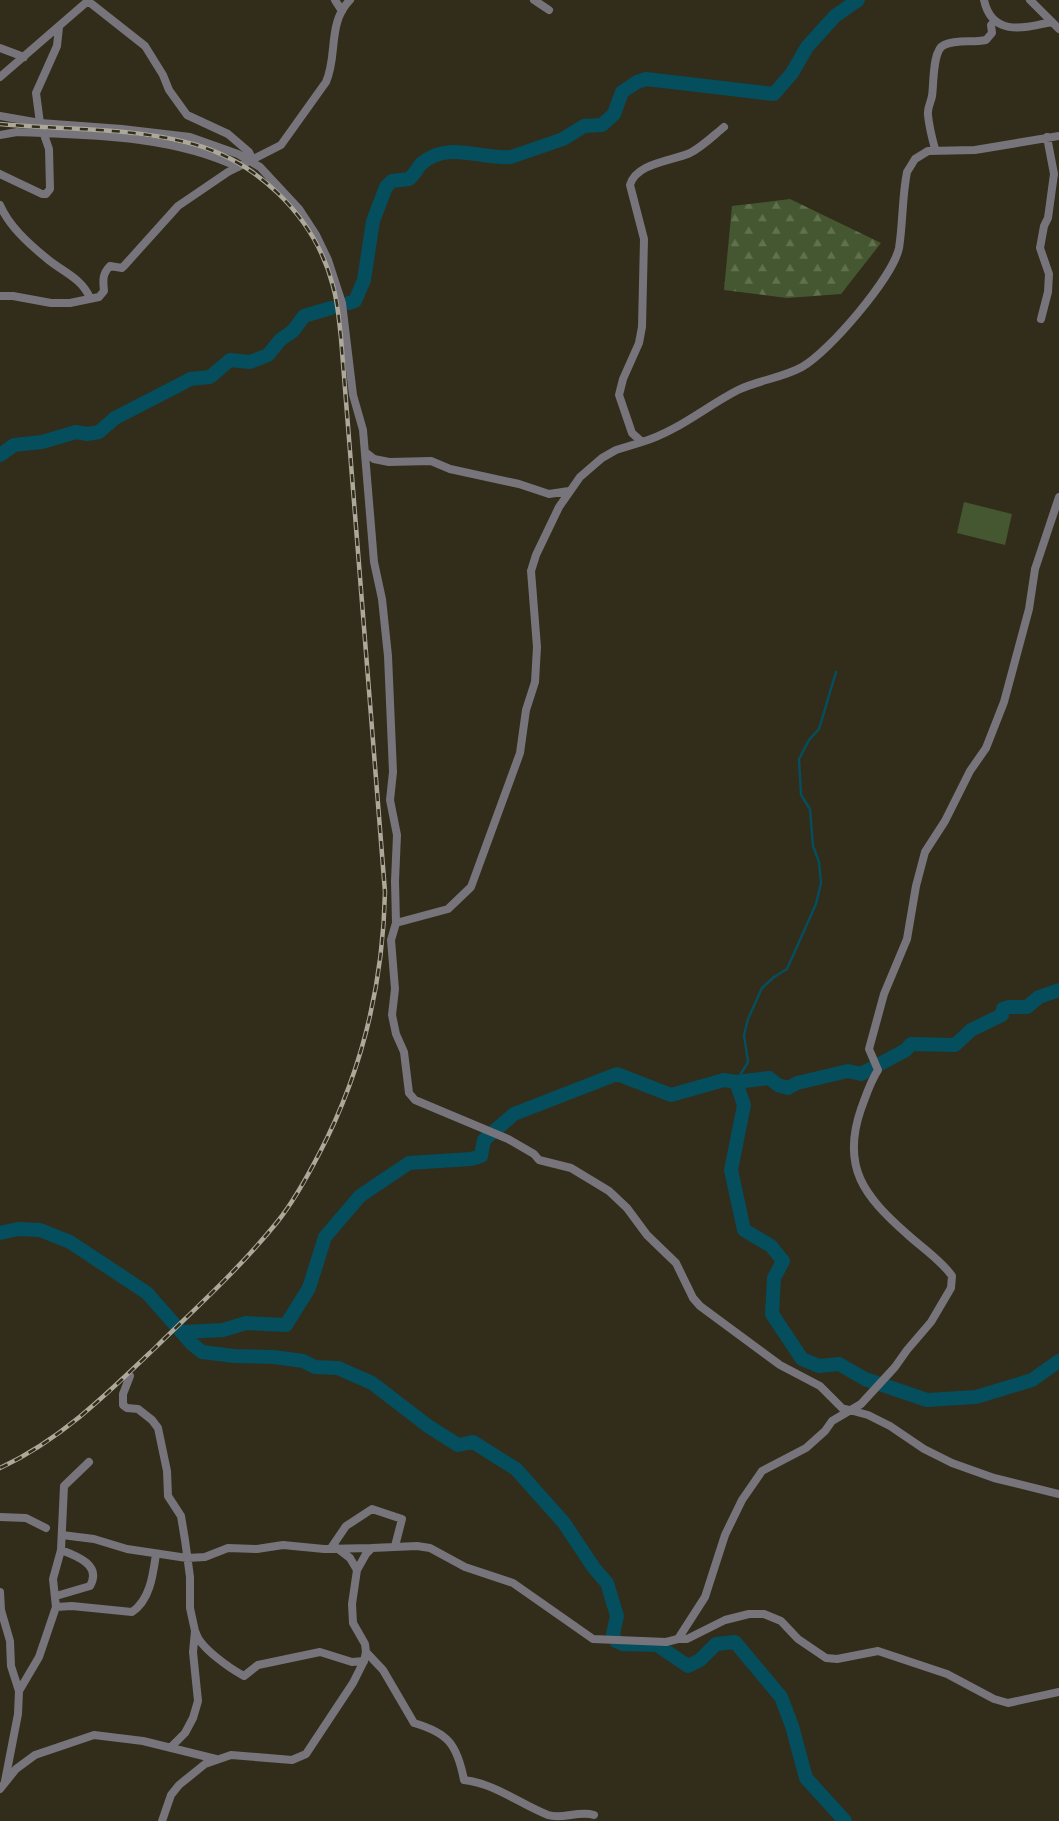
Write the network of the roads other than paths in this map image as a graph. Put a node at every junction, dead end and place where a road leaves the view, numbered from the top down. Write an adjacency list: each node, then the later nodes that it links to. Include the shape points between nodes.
1 (335, 0): 8 (street)
2 (350, 0): 8 (street)
3 (534, 0): 7 (street)
4 (984, 0): 9 (street)
5 (1030, 0): 10 (street)
6 (86, 1): 11 (street); 24 (street, via 145,46 187,115 228,134 249,152)
7 (549, 10)
8 (342, 11): 24 (street, via 332,40 326,82 281,145)
9 (995, 21): 10 (street, via 1008,28); 23 (street, via 986,40 973,43 960,40 939,49 927,112)
10 (1052, 22): 12 (street)
11 (59, 27): 14 (street); 17 (street, via 57,46 36,93)
12 (1059, 29)
13 (0, 48): 14 (street)
14 (24, 57): 15 (street)
15 (0, 78)
16 (0, 116): 17 (street)
17 (40, 123): 19 (street); 24 (street, via 190,137)
18 (724, 127): 31 (street, via 690,153 638,174 630,185 644,239 642,326 639,343 622,379 619,395 632,433)
19 (42, 133): 20 (street, via 17,132); 25 (street, via 153,142 209,156); 26 (street, via 49,149 49,192 42,194)
20 (0, 136)
21 (1059, 136): 22 (street)
22 (1047, 137): 23 (street, via 975,150); 30 (street, via 1054,174 1040,248 1049,274)
23 (935, 149): 31 (street, via 915,159 907,172 898,248 890,271 832,343 805,366 742,389 678,428)
24 (253, 161): 25 (street); 32 (street, via 299,209 316,235 330,267 342,303 353,395 363,430)
25 (238, 168): 29 (street, via 173,210 122,268 110,266 103,278 102,295)
26 (0, 174)
27 (0, 205): 29 (street, via 12,225 45,257 80,281)
28 (0, 296): 29 (street, via 52,303)
29 (90, 298)
30 (1041, 319)
31 (642, 442): 33 (street, via 602,458)
32 (365, 452): 33 (street, via 374,459 389,462 431,461 450,469 549,494); 35 (street, via 374,562 388,656 393,772 390,800 397,834)
33 (569, 491): 35 (street, via 547,530 531,571 537,647 535,682 526,710 520,753 471,887 448,909)
34 (1059, 497): 37 (street, via 1035,569 1029,609 1004,702 986,748 925,852 916,886 912,922 884,994 869,1049 878,1070 854,1127 852,1153 862,1185 898,1226 948,1271 952,1282 931,1322 895,1367 861,1404)
35 (396, 923): 37 (street, via 391,940 392,1015 404,1052 409,1092 415,1100 508,1139 539,1160 571,1168 613,1194 647,1235 676,1263 700,1306 780,1365 820,1386 842,1408)
36 (130, 1376): 48 (street, via 124,1389 123,1404 127,1408 138,1409 158,1428 167,1471 168,1496 181,1516)
37 (850, 1411): 39 (street, via 868,1415 890,1426 952,1463 994,1478); 54 (street, via 832,1421 825,1432 806,1448 762,1471 742,1500 725,1535 705,1597)
38 (88, 1462): 42 (street, via 64,1486)
39 (1059, 1494)
40 (0, 1517): 41 (street, via 26,1518)
41 (46, 1528)
42 (62, 1535): 46 (street); 47 (street)
43 (395, 1546): 44 (street, via 402,1519 372,1509 346,1526); 45 (street); 54 (street, via 424,1547 466,1567 514,1583 594,1639 666,1642)
44 (334, 1548): 45 (street); 48 (street, via 283,1545 228,1548); 49 (street, via 350,1558)
45 (372, 1548): 49 (street)
46 (61, 1550): 51 (street, via 53,1579); 51 (street, via 86,1562 93,1577 90,1586)
47 (156, 1554): 48 (street); 52 (street, via 145,1599 132,1612)
48 (187, 1558): 53 (street)
49 (356, 1570): 55 (street, via 352,1615)
50 (0, 1592): 57 (street, via 1,1610 10,1641 11,1666)
51 (56, 1596): 52 (street)
52 (56, 1607): 57 (street, via 39,1657)
53 (195, 1631): 56 (street, via 198,1640 210,1652 244,1676 258,1664 320,1652 352,1662); 59 (street, via 193,1652 199,1690 197,1709 185,1733)
54 (678, 1639): 58 (street, via 687,1639 725,1620 764,1614 781,1621 798,1639 826,1658 878,1651 947,1674 1008,1703)
55 (366, 1652): 56 (street); 62 (street, via 383,1670 414,1723 436,1729 451,1742 464,1780 487,1784 550,1816)
56 (364, 1661): 60 (street, via 322,1732 302,1758 284,1760 241,1754)
57 (19, 1691): 61 (street, via 18,1714)
58 (1059, 1692)
59 (170, 1747): 60 (street); 61 (street, via 120,1736 94,1735 35,1755 16,1769)
60 (216, 1759): 63 (street, via 179,1785 171,1796)
61 (2, 1786)
62 (594, 1815)
63 (162, 1821)

